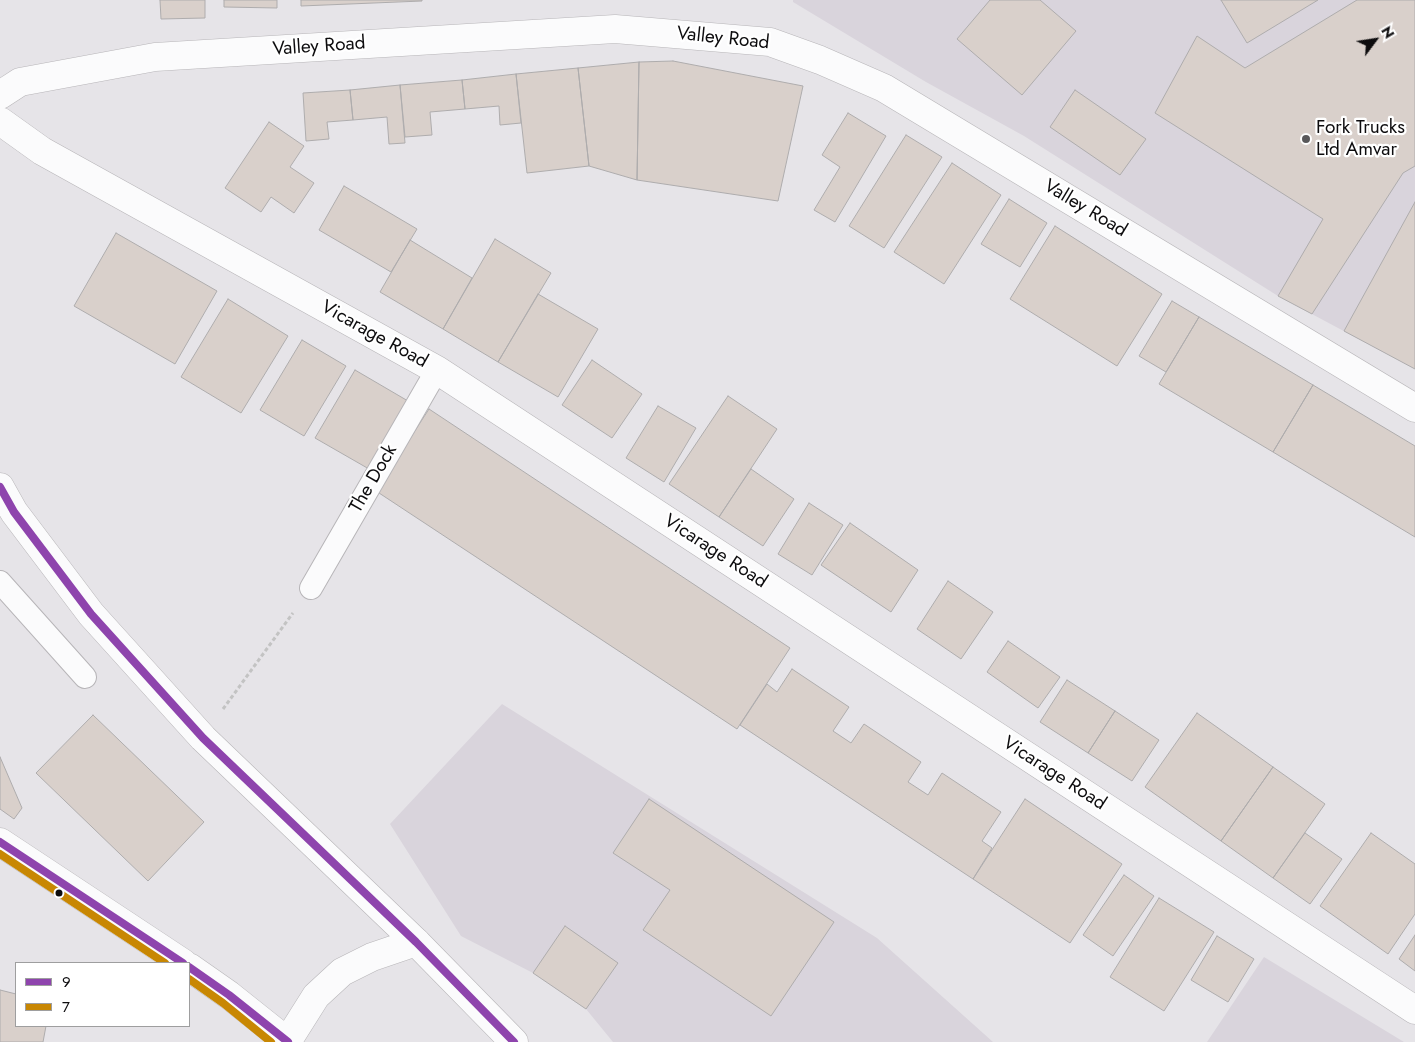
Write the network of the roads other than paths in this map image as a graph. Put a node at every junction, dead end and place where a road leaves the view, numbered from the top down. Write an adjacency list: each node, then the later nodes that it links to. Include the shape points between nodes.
1 (0, 95): 4 (main road, Valley Road, via 20,82 155,57 615,29 770,42 884,88)
2 (0, 121): 3 (main road, Vicarage Road, via 42,151)
3 (437, 370): 7 (lane, The Dock); 13 (main road, Vicarage Road)
4 (1415, 408)
5 (0, 487): 10 (main road, via 14,512 91,614 202,738)
6 (0, 582): 8 (lane)
7 (311, 588)
8 (85, 677)
9 (0, 842): 11 (main road)
10 (416, 942): 14 (main road, via 372,957 342,972 316,996); 15 (main road)
11 (181, 962)
12 (190, 968): 14 (main road)
13 (1415, 1010)
14 (287, 1042)
15 (514, 1042)

